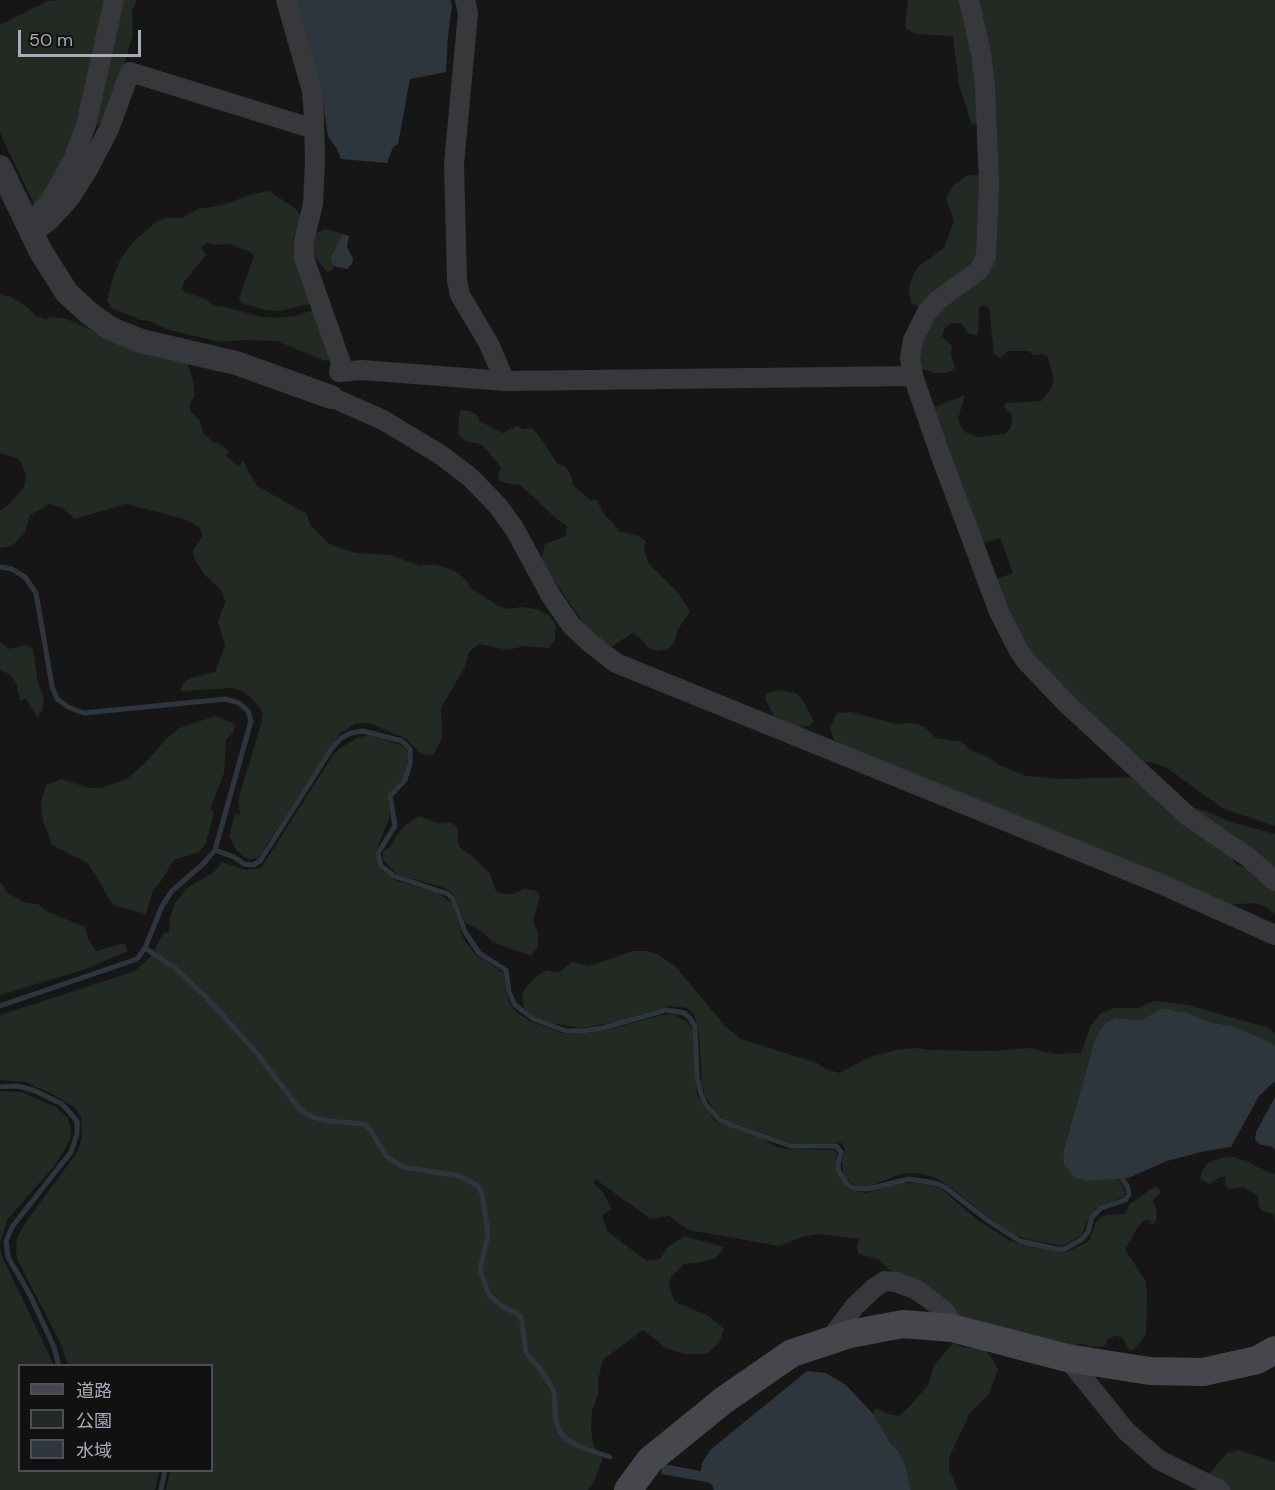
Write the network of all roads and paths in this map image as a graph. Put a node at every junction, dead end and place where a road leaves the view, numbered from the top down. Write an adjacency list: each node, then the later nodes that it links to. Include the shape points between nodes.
1 (114, 0): 7 (street, via 86,125 73,160)
2 (286, 0): 5 (street, via 312,91)
3 (465, 0): 9 (street, via 468,14 454,164 457,280 460,294)
4 (969, 0): 8 (street, via 985,86 989,184 986,257 979,270 937,301 920,322 911,348)
5 (315, 129): 7 (street, via 130,72 109,129 87,171 49,221); 9 (street, via 314,204 304,241 304,258 340,363 339,372 362,370)
6 (0, 167): 7 (street)
7 (29, 230): 10 (street, via 67,293 111,329 141,341 236,363)
8 (913, 376): 9 (street); 11 (street, via 999,612 1019,651 1035,672 1189,817 1248,857)
9 (505, 381)
10 (331, 397): 12 (street, via 383,420 471,478 514,528 571,625 616,663 1163,885)
11 (1275, 881)
12 (1275, 935)
13 (952, 1328): 14 (main road, via 903,1324); 14 (street, via 943,1310 927,1298 896,1282 885,1281 855,1306); 16 (main road)
14 (830, 1339): 17 (main road, via 792,1353 724,1400 650,1460)
15 (1275, 1350): 16 (main road, via 1257,1360 1203,1372 1150,1371)
16 (1067, 1358): 18 (street, via 1126,1431 1159,1460)
17 (628, 1490)
18 (1220, 1490)

